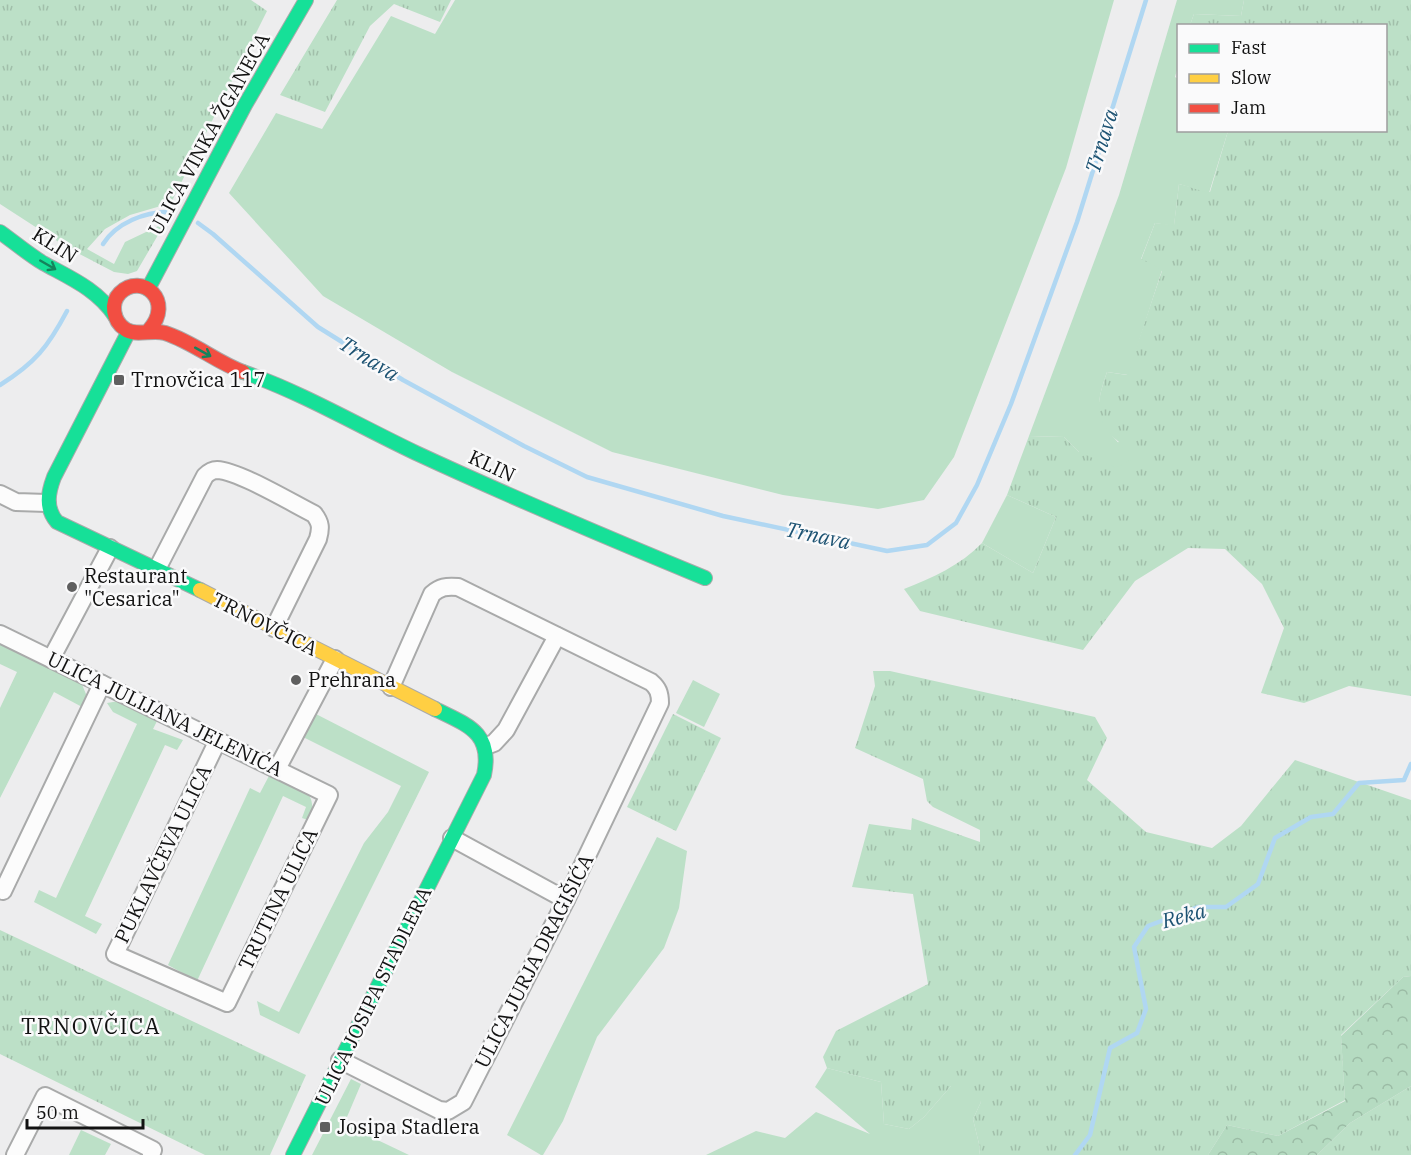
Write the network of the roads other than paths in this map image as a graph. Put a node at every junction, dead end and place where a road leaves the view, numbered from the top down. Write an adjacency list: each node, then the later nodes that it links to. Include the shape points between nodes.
1 (306, 0): 6 (street, ULICA VINKA ŽGANECA, via 245,105)
2 (0, 230): 3 (street, KLIN); 8 (street, KLIN, one-way to 8, via 41,261 99,294)
3 (86, 271)
4 (112, 285): 5 (street)
5 (127, 288): 6 (street); 8 (street, via 115,303)
6 (148, 289): 7 (street)
7 (167, 315): 9 (street); 11 (street, KLIN, via 237,356)
8 (115, 316): 10 (street)
9 (149, 330): 10 (street); 11 (street, KLIN, one-way to 11, via 173,336 228,366)
10 (129, 332): 13 (street, via 54,477)
11 (268, 380): 16 (street, KLIN, via 502,492)
12 (0, 494): 13 (street, via 16,502)
13 (47, 502): 14 (street, TRNOVČICA, via 51,517 57,522)
14 (110, 548): 15 (street, TRNOVČICA); 20 (street)
15 (157, 569): 17 (street, TRNOVČICA); 17 (street, via 205,476 215,470 235,474 314,514 320,521 318,539)
16 (705, 578)
17 (274, 628): 21 (street, TRNOVČICA)
18 (0, 634): 20 (street, ULICA JULIJANA JELENIĆA)
19 (557, 636): 23 (street, via 458,587 439,588 432,594); 25 (street, via 506,730); 30 (street, ULICA JURJA DRAGIŠIĆA, via 651,682 660,694 658,711)
20 (51, 659): 22 (street, ULICA JULIJANA JELENIĆA)
21 (335, 659): 23 (street, TRNOVČICA); 26 (street)
22 (102, 684): 24 (street, ULICA JULIJANA JELENIĆA); 29 (street, via 3,891)
23 (390, 687): 25 (street, TRNOVČICA, via 469,726)
24 (218, 741): 26 (street, ULICA JULIJANA JELENIĆA); 31 (street, PUKLAVČEVA ULICA, via 115,954)
25 (486, 746): 28 (street, ULICA JOSIPA STADLERA, via 484,775)
26 (277, 769): 27 (street, ULICA JULIJANA JELENIĆA)
27 (329, 795): 31 (street, TRUTINA ULICA)
28 (452, 838): 30 (street); 32 (street, ULICA JOSIPA STADLERA)
29 (0, 889)
30 (566, 900): 32 (street, ULICA JURJA DRAGIŠIĆA, via 463,1102 455,1108 439,1110)
31 (227, 1003)
32 (340, 1060): 35 (street, ULICA JOSIPA STADLERA)
33 (15, 1155): 34 (street, via 45,1096 153,1150)
34 (151, 1155)
35 (293, 1155)

